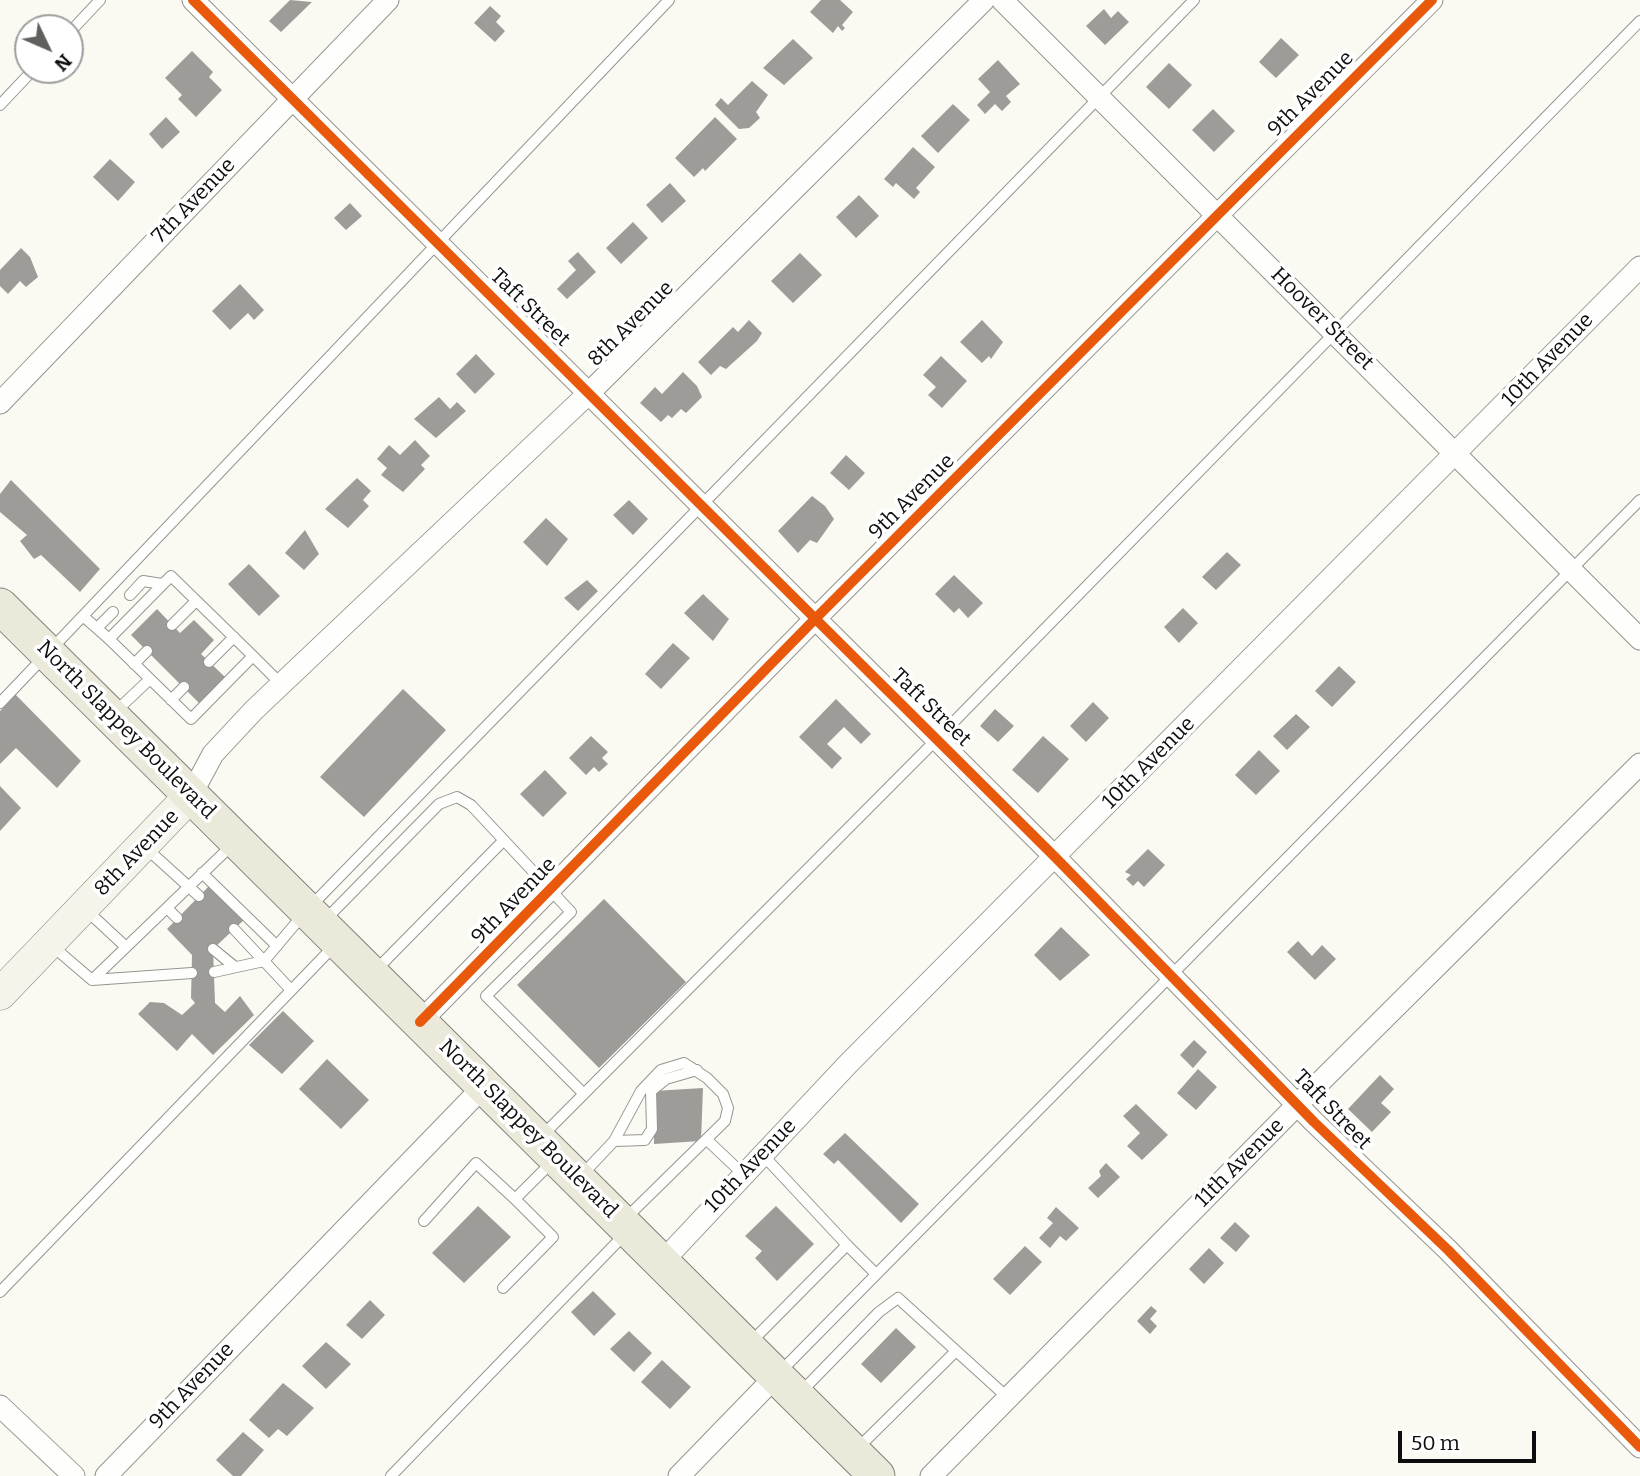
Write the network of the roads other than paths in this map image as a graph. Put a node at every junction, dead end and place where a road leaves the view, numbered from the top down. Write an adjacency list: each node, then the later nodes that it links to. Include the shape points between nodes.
1 (100, 0): 9 (lane)
2 (193, 0): 13 (street, Taft Street)
3 (388, 0): 13 (street, 7th Avenue)
4 (669, 0): 16 (lane)
5 (984, 0): 19 (street, 8th Avenue)
6 (1002, 0): 12 (street, Hoover Street)
7 (1194, 0): 12 (lane)
8 (1432, 0): 15 (street, 9th Avenue)
9 (84, 17)
10 (1640, 21): 18 (lane)
11 (20, 84): 14 (lane)
12 (1099, 97): 15 (street, Hoover Street); 23 (lane)
13 (293, 99): 16 (street, Taft Street); 20 (street, 7th Avenue)
14 (0, 105)
15 (1218, 216): 18 (street, Hoover Street); 31 (street, 9th Avenue)
16 (436, 242): 19 (street, Taft Street); 29 (lane)
17 (1640, 267): 21 (street, 10th Avenue)
18 (1334, 332): 21 (street, Hoover Street); 48 (lane)
19 (589, 393): 23 (street, Taft Street); 43 (street, 8th Avenue)
20 (0, 403)
21 (1457, 454): 24 (street, Hoover Street); 54 (street, 10th Avenue)
22 (1640, 500): 24 (lane)
23 (700, 506): 31 (street, Taft Street); 62 (lane)
24 (1572, 569): 36 (street, Hoover Street); 73 (lane)
25 (162, 584): 26 (lane, via 143,581); 27 (lane, via 171,576); 35 (lane)
26 (130, 595)
27 (196, 601): 32 (lane); 34 (lane)
28 (113, 612): 33 (lane)
29 (83, 616): 33 (lane); 38 (lane)
30 (4, 617): 38 (main road, North Slappey Boulevard)
31 (814, 620): 48 (street, Taft Street); 57 (street, 9th Avenue)
32 (172, 625)
33 (97, 628): 35 (lane)
34 (233, 637): 39 (lane); 40 (lane)
35 (109, 639): 41 (lane)
36 (1640, 639)
37 (147, 651): 41 (lane)
38 (48, 653): 46 (lane); 47 (main road, North Slappey Boulevard)
39 (253, 656): 43 (lane); 45 (lane, via 191,719)
40 (209, 662)
41 (134, 664): 42 (lane)
42 (150, 679): 45 (lane); 47 (lane)
43 (281, 684): 50 (street, 8th Avenue, via 213,754)
44 (184, 687): 45 (lane)
45 (171, 700)
46 (0, 703)
47 (111, 716): 50 (main road, North Slappey Boulevard)
48 (936, 740): 54 (street, Taft Street); 80 (lane)
49 (1640, 764): 81 (street, 11th Avenue)
50 (191, 795): 51 (main road, North Slappey Boulevard); 53 (street, 8th Avenue)
51 (237, 840): 55 (lane); 62 (main road, North Slappey Boulevard)
52 (504, 840): 57 (lane); 62 (lane, via 471,805 457,797 439,804); 72 (lane)
53 (144, 846): 56 (lane); 59 (street, 8th Avenue)
54 (1055, 857): 73 (street, Taft Street); 84 (street, 10th Avenue)
55 (202, 873): 56 (lane); 65 (lane)
56 (189, 886): 58 (lane); 60 (lane)
57 (551, 890): 77 (street, 9th Avenue); 80 (lane, via 571,912 486,996)
58 (200, 895)
59 (84, 908): 64 (street, 8th Avenue); 66 (lane)
60 (167, 908): 61 (lane); 66 (lane)
61 (177, 918)
62 (322, 925): 65 (lane); 72 (main road, North Slappey Boulevard); 75 (lane)
63 (234, 929): 68 (lane)
64 (49, 943): 74 (lane); 76 (street, 8th Avenue)
65 (277, 946): 68 (lane)
66 (126, 947): 74 (lane)
67 (213, 949): 69 (lane)
68 (264, 961): 69 (lane); 75 (lane)
69 (235, 967): 70 (lane)
70 (214, 972)
71 (192, 973): 74 (lane)
72 (371, 974): 77 (main road, North Slappey Boulevard)
73 (1170, 974): 81 (street, Taft Street); 92 (lane)
74 (92, 980)
75 (292, 990): 94 (lane)
76 (0, 994)
77 (420, 1022): 79 (main road, North Slappey Boulevard)
78 (697, 1070): 82 (lane, via 723,1094 728,1108 725,1121); 83 (lane, via 678,1063 661,1070 641,1091); 83 (lane, via 666,1079 651,1091 652,1129 645,1140)
79 (484, 1086): 85 (main road, North Slappey Boulevard); 103 (street, 9th Avenue)
80 (584, 1094): 85 (lane)
81 (1299, 1103): 98 (street, 11th Avenue); 100 (street, Taft Street)
82 (707, 1140): 86 (lane); 89 (lane)
83 (614, 1141): 85 (lane)
84 (762, 1154): 86 (street, 10th Avenue); 90 (lane)
85 (557, 1159): 87 (lane); 89 (main road, North Slappey Boulevard)
86 (743, 1174): 91 (street, 10th Avenue)
87 (515, 1199): 88 (lane, via 476,1163); 93 (lane, via 553,1237)
88 (424, 1221)
89 (625, 1226): 91 (main road, North Slappey Boulevard); 104 (lane)
90 (847, 1245): 92 (lane); 95 (lane)
91 (662, 1262): 95 (main road, North Slappey Boulevard)
92 (876, 1275): 97 (lane)
93 (503, 1288)
94 (0, 1292)
95 (746, 1346): 97 (main road, North Slappey Boulevard)
96 (956, 1350): 97 (lane, via 898,1298); 98 (lane); 101 (lane)
97 (786, 1386): 101 (main road, North Slappey Boulevard); 105 (street)
98 (1008, 1398): 106 (street, 11th Avenue)
99 (0, 1405): 102 (street)
100 (1640, 1447)
101 (865, 1464)
102 (74, 1476)
103 (106, 1476)
104 (391, 1476)
105 (680, 1476)
106 (932, 1476)

